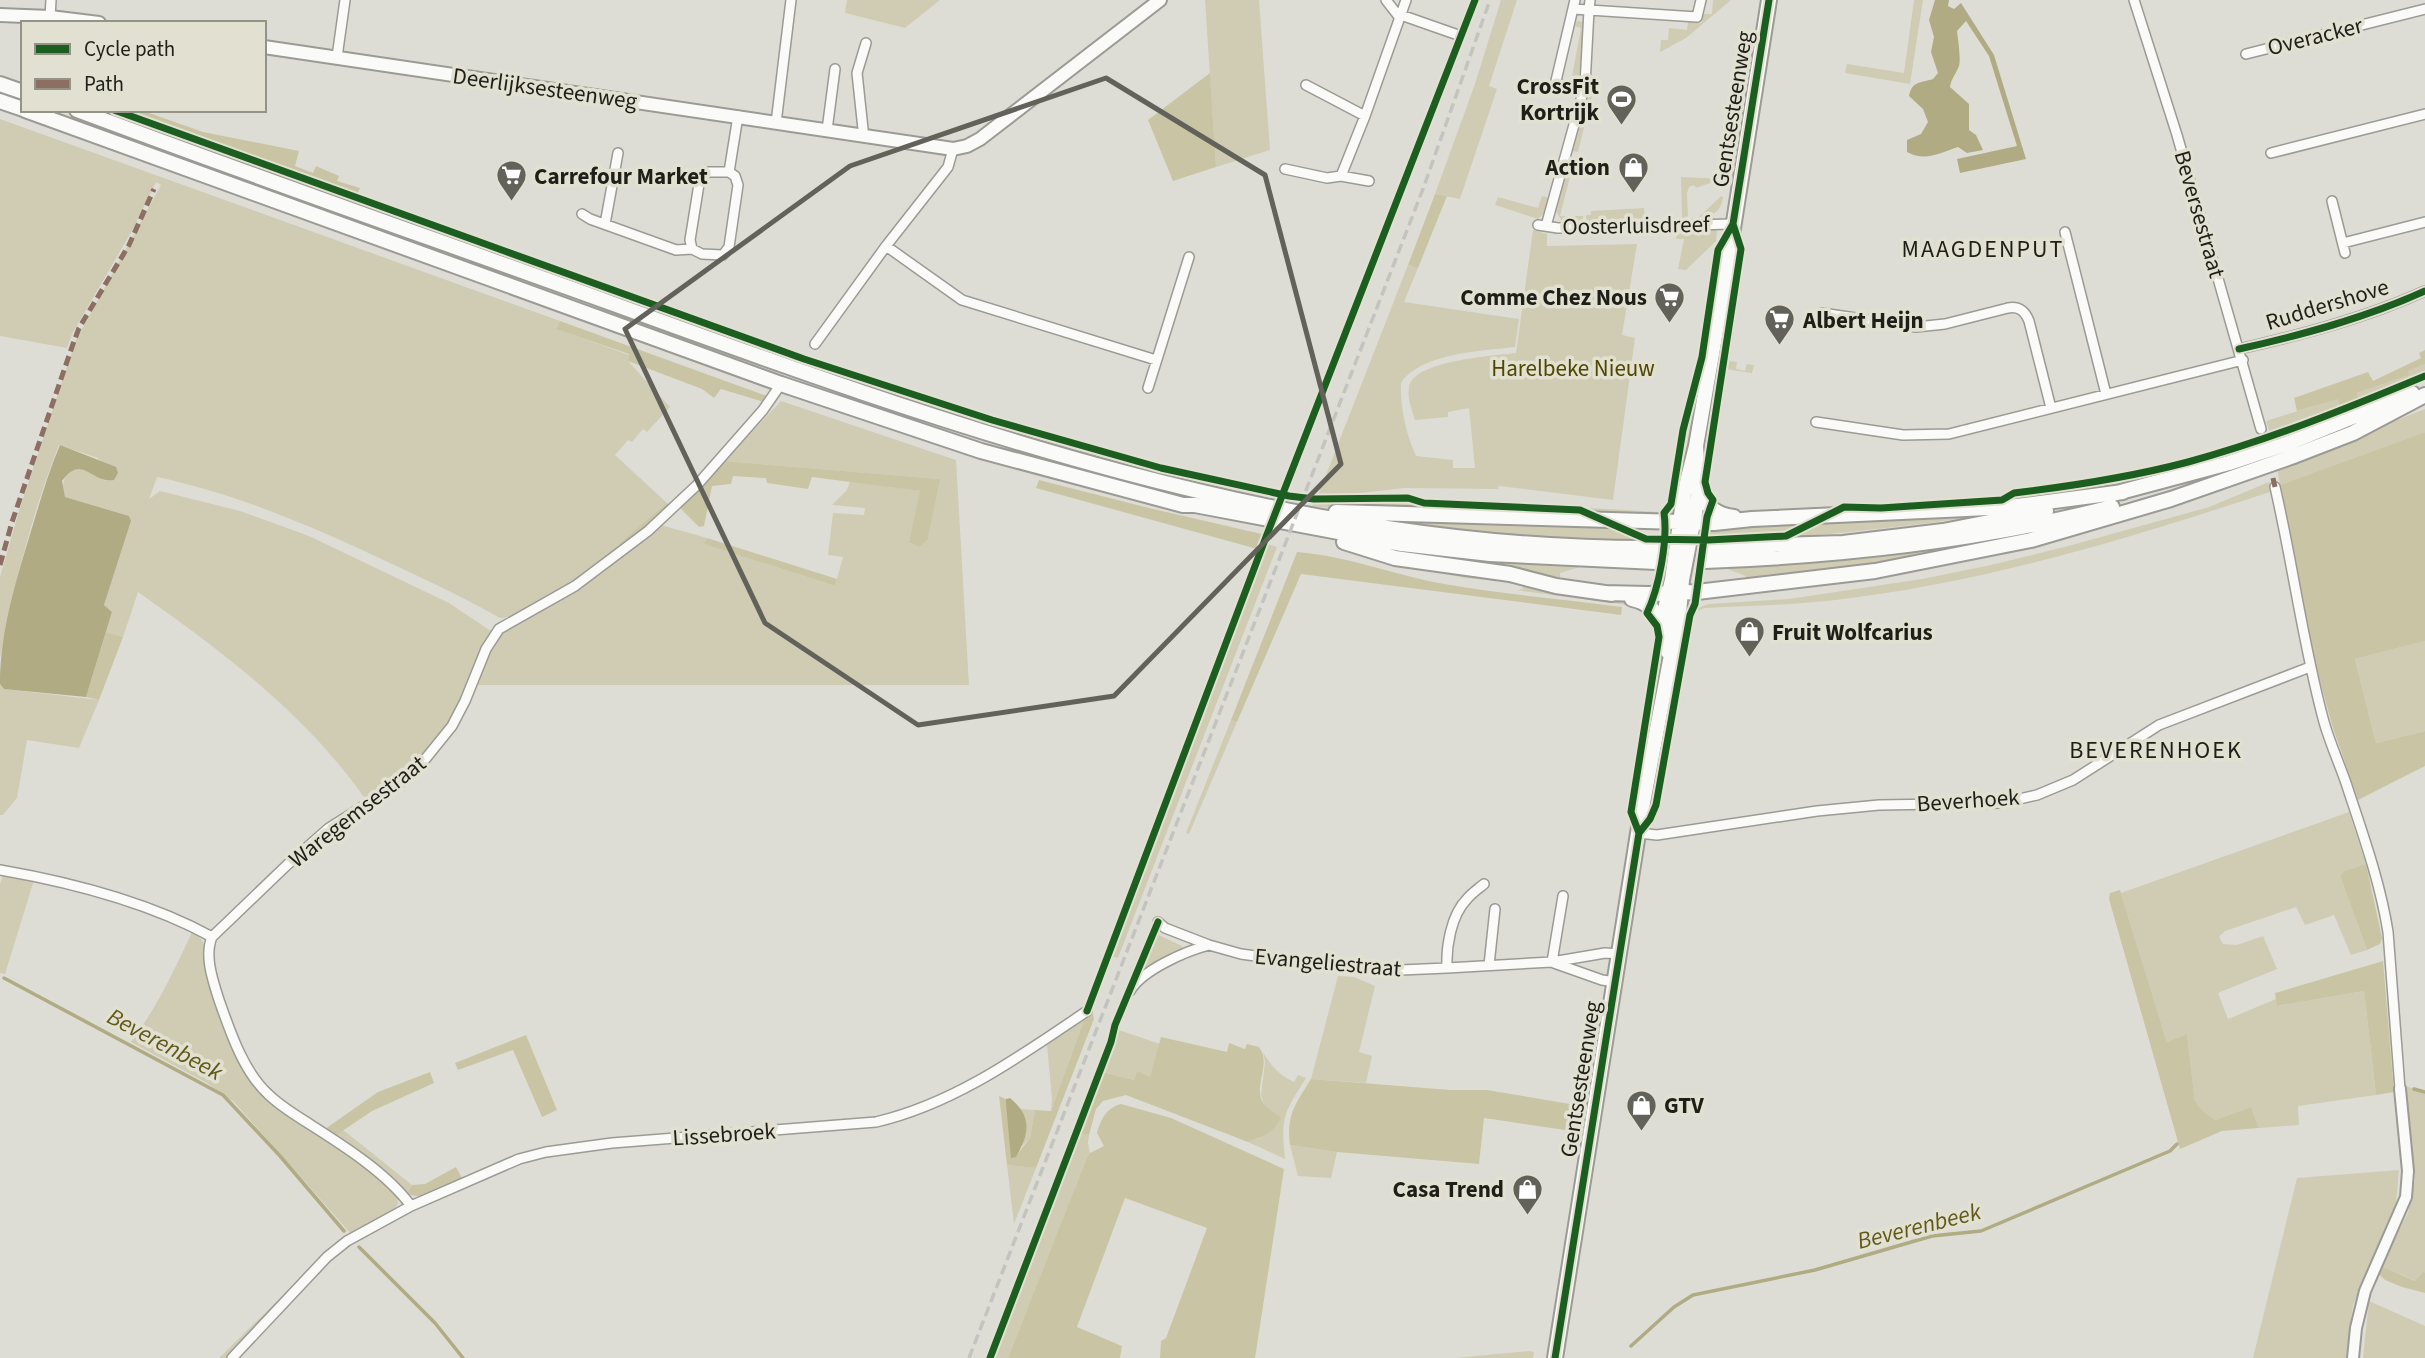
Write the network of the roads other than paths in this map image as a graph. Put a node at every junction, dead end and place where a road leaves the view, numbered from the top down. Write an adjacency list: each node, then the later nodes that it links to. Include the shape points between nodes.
1 (51, 0): 15 (street)
2 (345, 0): 21 (street)
3 (791, 0): 34 (street)
4 (1160, 0): 37 (main road, via 980,139)
5 (1386, 0): 14 (street)
6 (1406, 0): 14 (street)
7 (1700, 0): 11 (street, via 1697,17)
8 (1769, 0): 47 (main road, Gentsesteenweg)
9 (2134, 0): 58 (street, Beversestraat)
10 (1574, 4): 11 (street); 25 (street, via 1555,85)
11 (1589, 5): 25 (street)
12 (2425, 9): 20 (street, Overacker)
13 (0, 15): 15 (main road)
14 (1400, 16): 17 (street); 32 (street)
15 (50, 17): 16 (main road)
16 (83, 21)
17 (1458, 35)
18 (866, 43): 36 (street, via 857,73)
19 (266, 47): 21 (main road, Deerlijksesteenweg)
20 (2246, 54)
21 (337, 57): 33 (main road, Deerlijksesteenweg)
22 (835, 69): 35 (street)
23 (0, 83): 26 (main road)
24 (1306, 85): 32 (street)
25 (1586, 85): 47 (street, Oosterluisdreef, via 1542,225)
26 (21, 91)
27 (0, 101): 28 (main road)
28 (21, 109)
29 (30, 112): 61 (main road)
30 (84, 112): 75 (main road, via 888,401 1075,458)
31 (2425, 114): 39 (street)
32 (1365, 116): 42 (street)
33 (738, 117): 34 (main road, Deerlijksesteenweg); 41 (street)
34 (776, 122): 35 (main road, Deerlijksesteenweg)
35 (827, 130): 36 (main road, Deerlijksesteenweg)
36 (862, 136): 37 (main road, Deerlijksesteenweg)
37 (953, 149): 51 (street, via 948,167)
38 (618, 153): 48 (street)
39 (2271, 153)
40 (1285, 169): 42 (street, via 1327,178)
41 (729, 172): 52 (street, via 708,172 699,178); 52 (street, via 738,185 728,251 719,256)
42 (1341, 176): 43 (street)
43 (1369, 181)
44 (2332, 201): 50 (street, Ruddershove)
45 (582, 214): 48 (street)
46 (2425, 222): 50 (street)
47 (1734, 224): 69 (main road, Gentsesteenweg)
48 (605, 225): 52 (street, via 676,250)
49 (2065, 232): 64 (street)
50 (2343, 243): 53 (street, Ruddershove)
51 (886, 246): 57 (street); 59 (street, via 962,300)
52 (692, 250)
53 (2345, 253)
54 (1189, 257): 59 (street)
55 (2425, 291): 58 (street, Ruddershove, via 2392,306)
56 (1822, 313): 66 (street, via 1916,327 2019,308 2029,321)
57 (815, 344)
58 (2239, 349): 60 (street, Beversestraat)
59 (1156, 360): 63 (street)
60 (2243, 360): 64 (street); 68 (street, Beversestraat)
61 (780, 384): 74 (main road, via 981,451); 89 (street, Waregemsestraat, via 763,410 664,517 575,586 499,629 452,726 418,768 329,828)
62 (2425, 387): 73 (main road, via 2249,456)
63 (1149, 388)
64 (2106, 394): 66 (street)
65 (2425, 395): 70 (main road, via 2353,433)
66 (2051, 408): 67 (street, via 1934,436)
67 (1816, 422)
68 (2261, 429)
69 (1696, 446): 72 (main road, Gentsesteenweg); 77 (main road, Gentsesteenweg, via 1684,494)
70 (2224, 480): 73 (main road, via 2053,521 1943,541 1836,554 1706,554 1943,531); 79 (main road, via 1988,550 1875,571)
71 (2275, 487): 82 (street)
72 (1699, 491): 76 (main road, via 1717,512); 77 (main road, Gentsesteenweg)
73 (2123, 492): 76 (main road, via 2009,508)
74 (1183, 505): 75 (main road, via 1402,544 1490,554 1658,555 1492,541 1325,519); 78 (main road, via 1395,558)
75 (1278, 508): 77 (main road)
76 (1752, 519): 77 (main road)
77 (1687, 522): 79 (main road, Gentsesteenweg)
78 (1604, 593): 79 (main road); 80 (main road, via 1648,605)
79 (1675, 593): 80 (main road, Gentsesteenweg, via 1666,605); 81 (main road, Gentsesteenweg)
80 (1664, 632): 81 (main road, Gentsesteenweg)
81 (1670, 663): 83 (main road, Gentsesteenweg)
82 (2310, 667): 83 (street, Beverhoek, via 2159,725 2073,780 2038,795 2002,803 1852,807 1657,835); 98 (street, via 2384,906)
83 (1639, 833): 91 (main road, Gentsesteenweg)
84 (0, 870): 89 (street, via 82,888 178,919)
85 (1484, 884): 94 (street, via 1460,908 1446,951)
86 (1563, 897): 92 (street)
87 (1495, 909): 93 (street)
88 (1158, 922): 90 (street, Evangeliestraat)
89 (212, 937): 99 (street, via 209,961 217,992 233,1038 258,1082 277,1102 370,1167)
90 (1209, 945): 94 (street, Evangeliestraat, via 1330,966); 96 (street, via 1144,975)
91 (1620, 954): 92 (street, Evangeliestraat); 95 (main road, Gentsesteenweg)
92 (1552, 962): 93 (street, Evangeliestraat); 95 (street, Evangeliestraat)
93 (1489, 965): 94 (street, Evangeliestraat)
94 (1447, 968)
95 (1616, 982): 100 (main road, Gentsesteenweg)
96 (1130, 991)
97 (1087, 1011): 99 (street, Lissebroek, via 1010,1062 896,1118 546,1152 486,1172)
98 (2400, 1089): 102 (street, via 2408,1184 2403,1209 2360,1309)
99 (411, 1206): 101 (street, Lissebroek, via 327,1257)
100 (1555, 1357)
101 (232, 1358)
102 (2353, 1358)

